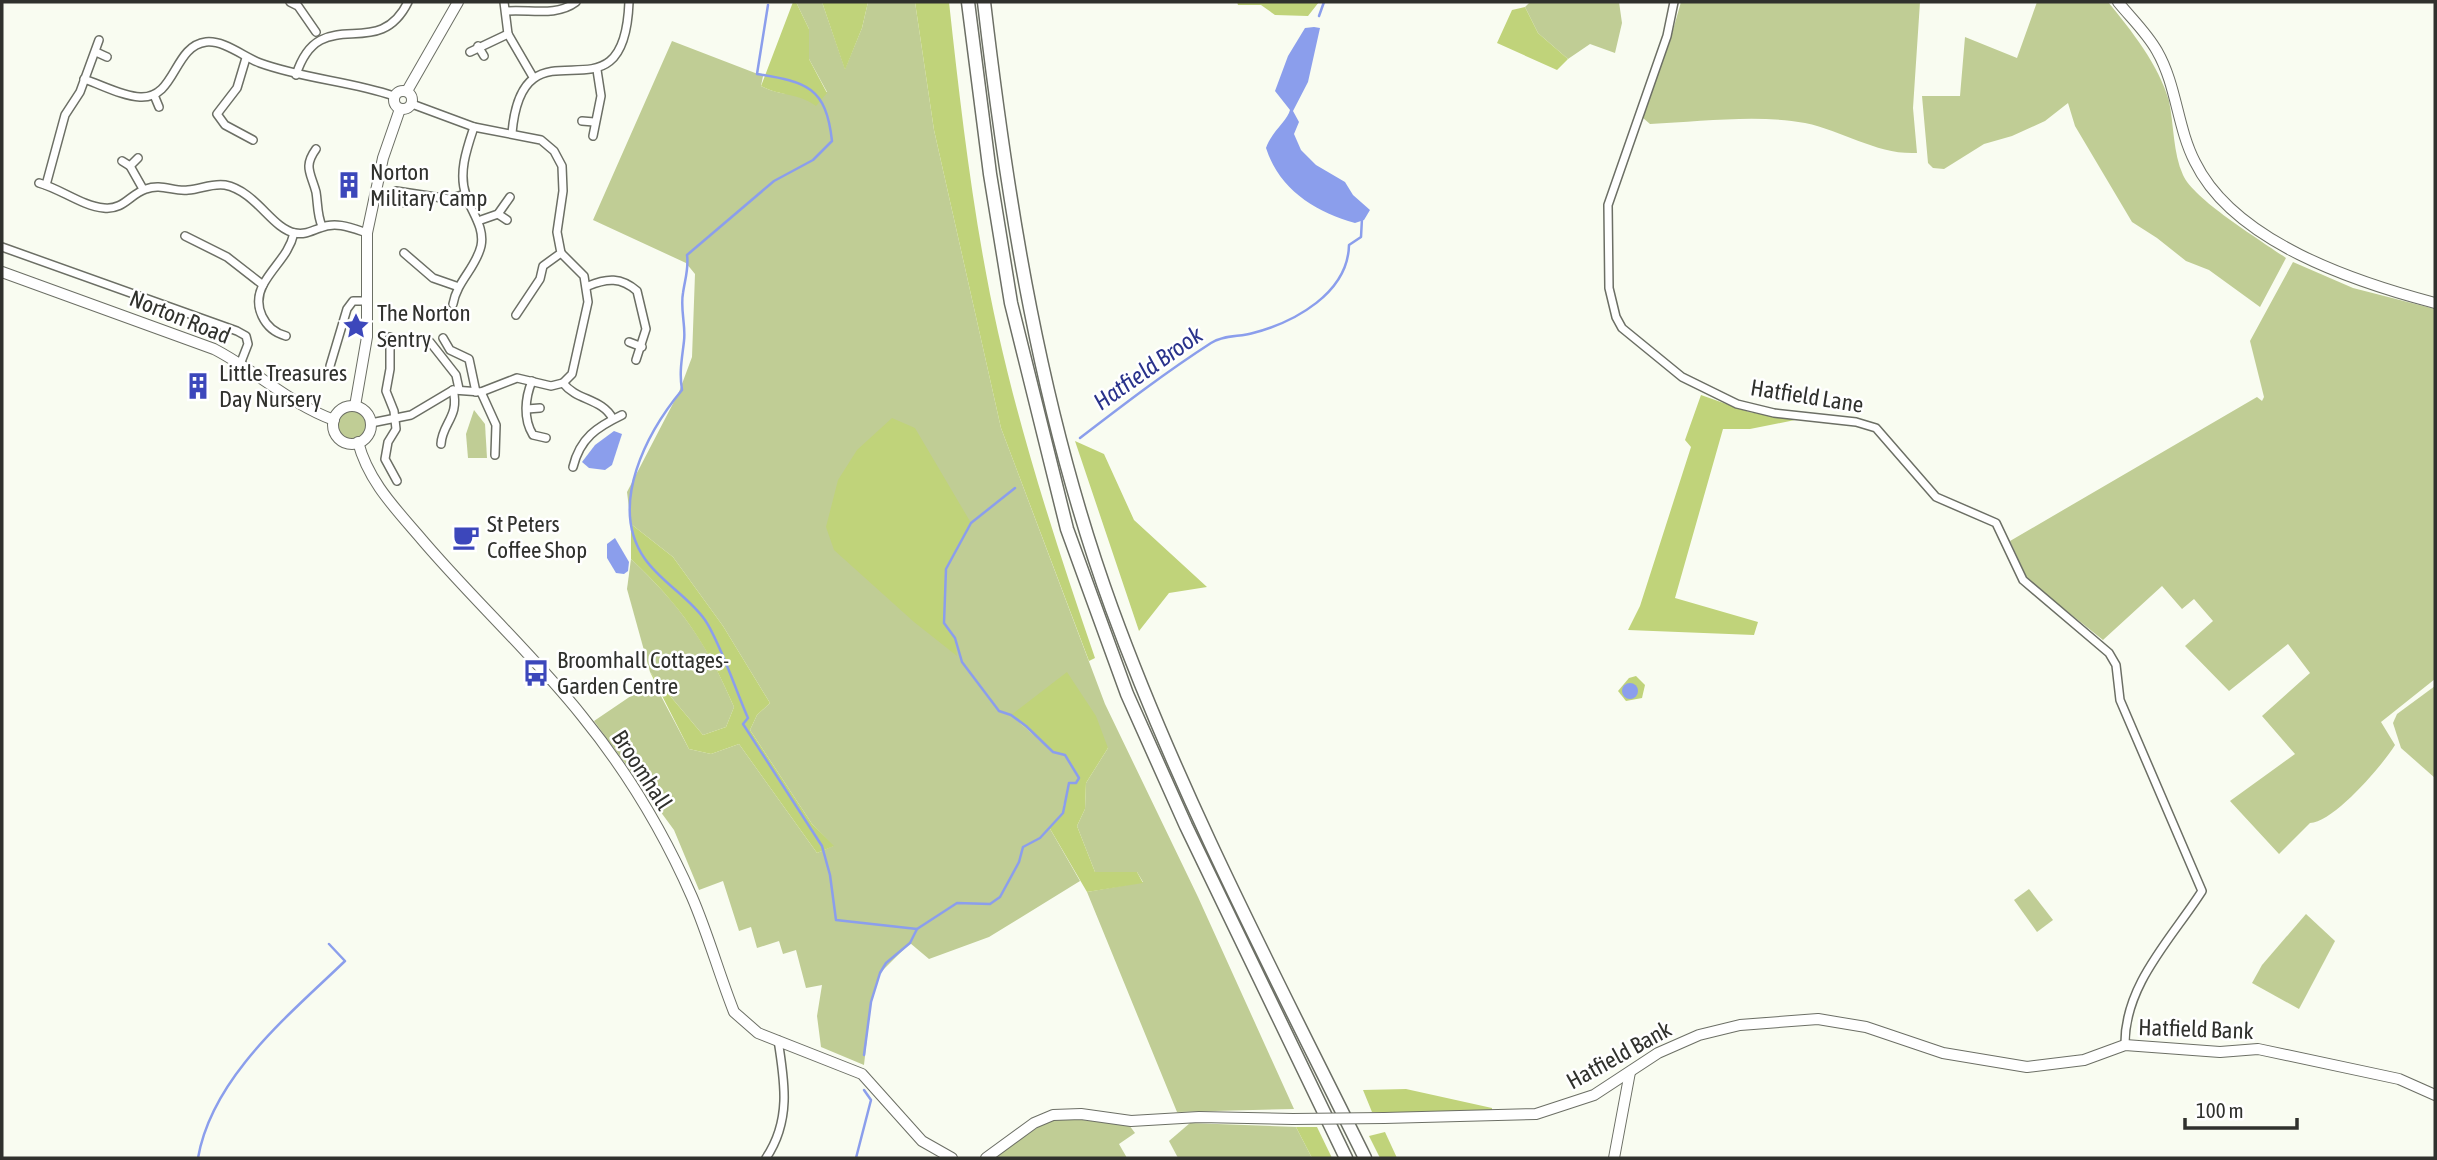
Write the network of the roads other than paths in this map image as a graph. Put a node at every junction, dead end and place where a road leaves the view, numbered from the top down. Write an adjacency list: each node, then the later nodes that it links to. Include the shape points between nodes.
1 (290, 2): 12 (street)
2 (408, 2): 12 (street, via 392,22 380,27 338,25)
3 (458, 2): 25 (street)
4 (504, 2): 11 (street)
5 (576, 2): 11 (street, via 556,11)
6 (628, 2): 21 (street, via 627,29 615,57)
7 (968, 2): 101 (highway, via 1011,303 1067,529 1127,694 1180,814)
8 (984, 2): 102 (highway, via 1036,340 1056,425 1112,607 1197,812)
9 (1674, 2): 95 (street, Hatfield Lane, via 1667,36 1608,205 1609,288 1616,317 1632,339 1664,365 1722,398 1774,413 1876,428 1936,497 1996,523 2023,580 2109,653 2116,665 2120,700 2202,891 2145,976 2124,1029)
10 (2118, 2): 63 (street, via 2158,52 2195,163 2224,203 2296,252 2340,275)
11 (507, 11): 13 (street)
12 (316, 32): 22 (street, via 302,52)
13 (508, 34): 15 (street); 23 (street)
14 (99, 40): 16 (street)
15 (478, 46): 17 (street); 18 (street)
16 (96, 52): 19 (street); 24 (street)
17 (470, 52)
18 (484, 56)
19 (107, 57)
20 (246, 58): 22 (street); 26 (street, via 219,43 192,47); 36 (street, via 237,88 217,114 225,125)
21 (597, 70): 23 (street, via 544,71); 32 (street, via 601,96)
22 (296, 75): 27 (street, via 363,85)
23 (533, 77): 34 (street, via 522,88)
24 (84, 79): 26 (street, via 141,97); 41 (street, via 53,138 42,184 102,208 119,207)
25 (407, 91): 27 (street); 28 (street)
26 (154, 95): 29 (street)
27 (394, 96): 30 (street)
28 (412, 104): 30 (street); 33 (street)
29 (159, 107)
30 (400, 109): 52 (street)
31 (582, 121): 32 (street)
32 (594, 122): 35 (street)
33 (474, 127): 34 (street); 44 (street, via 466,153)
34 (512, 133): 56 (street, via 541,140 562,166 557,232)
35 (593, 136)
36 (253, 140)
37 (316, 149): 40 (street)
38 (299, 155): 40 (street)
39 (138, 158): 41 (street, via 126,163)
40 (308, 161): 50 (street)
41 (143, 189): 51 (street, via 187,191 229,186 260,204)
42 (396, 191): 43 (street)
43 (407, 192): 44 (street, via 449,199); 46 (street)
44 (465, 194): 49 (street)
45 (510, 197): 47 (street)
46 (405, 203)
47 (498, 214): 48 (street); 49 (street)
48 (507, 219)
49 (478, 221): 59 (street, via 481,246)
50 (322, 226): 51 (street, via 310,233); 52 (street, via 346,225)
51 (294, 233): 58 (street, via 288,250)
52 (366, 233): 61 (street)
53 (185, 236): 58 (street, via 226,257)
54 (2, 247): 74 (street, via 237,331 246,336 248,344)
55 (404, 253): 59 (street, via 408,264)
56 (561, 253): 60 (street); 64 (street, via 543,266 540,279)
57 (2, 272): 74 (street, Norton Road)
58 (263, 285): 67 (street, via 259,311 265,323)
59 (456, 286): 62 (street)
60 (588, 286): 66 (street, via 589,302); 72 (street, via 622,280 637,291 646,329)
61 (367, 301): 75 (street, via 352,301 347,309); 80 (street, via 367,346)
62 (453, 303)
63 (2435, 303)
64 (516, 314)
65 (570, 328): 66 (street)
66 (580, 332): 77 (street, via 572,374)
67 (286, 336)
68 (390, 337): 85 (street, via 386,391)
69 (443, 338): 79 (street, via 450,350 469,359)
70 (430, 342): 78 (street, via 456,375)
71 (629, 342): 72 (street)
72 (642, 347): 73 (street)
73 (636, 360)
74 (241, 362): 84 (street, Norton Road, via 316,413)
75 (330, 366)
76 (532, 381): 77 (street, via 551,386); 79 (street, via 517,378); 82 (street)
77 (563, 383): 86 (street, via 578,397 606,407)
78 (456, 390): 79 (street); 85 (street); 90 (street, via 452,421 441,433)
79 (479, 392): 91 (street, via 496,425)
80 (355, 406): 84 (street, via 341,409); 87 (street, via 364,410)
81 (540, 408): 82 (street)
82 (527, 409): 88 (street, via 531,432)
83 (622, 415): 86 (street)
84 (334, 419): 89 (street, via 337,437)
85 (396, 419): 87 (street); 93 (street, via 386,459)
86 (613, 419): 92 (street, via 585,438)
87 (371, 423): 89 (street, via 369,433)
88 (546, 438)
89 (358, 442): 94 (street, Broomhall, via 367,470 396,509 464,590 582,715 656,824 692,897 734,1012 758,1033)
90 (441, 444)
91 (495, 456)
92 (573, 467)
93 (397, 481)
94 (778, 1040): 98 (street, via 785,1110 781,1131); 99 (street, Broomhall, via 862,1074 922,1141)
95 (2125, 1045): 96 (street, Hatfield Bank, via 2084,1060 2027,1067 1943,1053 1843,1022 1788,1020 1699,1035 1671,1046); 97 (street, Hatfield Bank, via 2220,1052 2258,1049 2399,1079)
96 (1630, 1072): 100 (street, Hatfield Bank, bridge, via 1594,1095 1536,1114 1130,1121 1053,1115 1034,1122); 103 (street)
97 (2435, 1095)
98 (766, 1158)
99 (952, 1158)
100 (986, 1158)
101 (1346, 1158)
102 (1364, 1158)
103 (1615, 1158)

